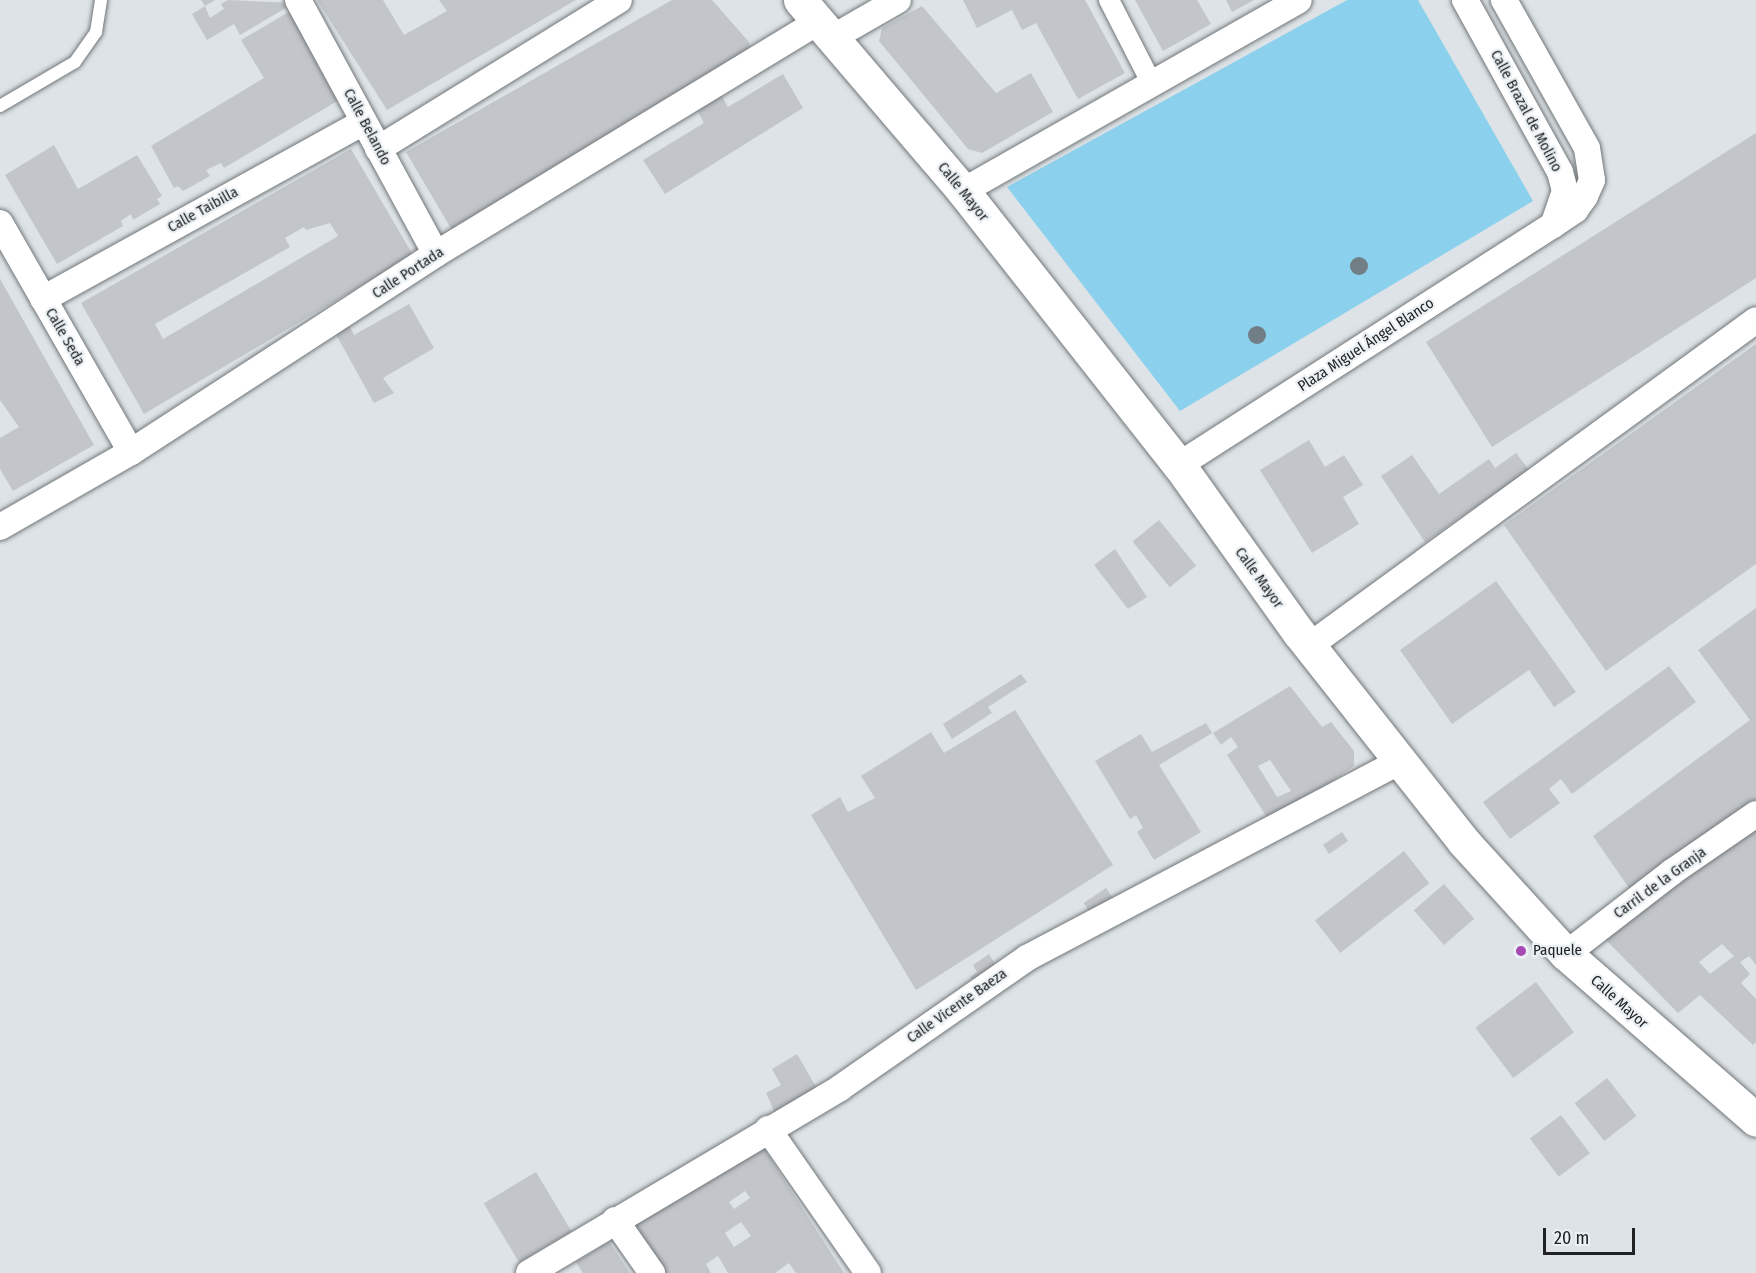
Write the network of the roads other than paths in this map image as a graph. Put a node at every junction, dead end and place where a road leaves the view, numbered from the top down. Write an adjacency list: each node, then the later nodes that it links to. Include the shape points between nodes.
1 (101, 0): 11 (lane, via 96,32 75,62)
2 (298, 0): 12 (street, Calle Belando)
3 (619, 0): 13 (street)
4 (898, 0): 9 (street, Calle Portada)
5 (1109, 0): 10 (street)
6 (1299, 0): 10 (street)
7 (1465, 0): 16 (street, Calle Brazal de Molino, via 1560,172 1565,191)
8 (1504, 0): 16 (street, Plaza Miguel Ángel Blanco, via 1587,148 1592,166 1592,180 1585,196 1575,210)
9 (817, 20): 14 (main road, Calle Mayor); 17 (street, Calle Portada)
10 (1152, 84): 14 (street)
11 (0, 106)
12 (363, 122): 13 (street, Calle Belando); 18 (street, Calle Taibilla)
13 (378, 149): 17 (street, Calle Belando)
14 (963, 191): 21 (main road, Calle Mayor)
15 (0, 223): 18 (street, Calle Seda)
16 (1553, 225): 21 (street, Plaza Miguel Ángel Blanco)
17 (435, 254): 20 (street, Calle Portada)
18 (43, 298): 20 (street, Calle Seda)
19 (1756, 320): 23 (street)
20 (131, 452): 22 (street, Calle Portada)
21 (1179, 465): 23 (main road, Calle Mayor)
22 (0, 527)
23 (1309, 646): 24 (main road, Calle Mayor)
24 (1399, 762): 26 (main road, Calle Mayor, via 1464,842); 28 (street, Calle Vicente Baeza, via 1027,958 840,1088)
25 (1756, 814): 26 (street, Carril de la Granja, via 1672,872)
26 (1566, 954): 27 (main road, Calle Mayor)
27 (1756, 1120)
28 (768, 1129): 29 (street, Calle Vicente Baeza); 32 (street)
29 (615, 1220): 30 (street, Calle Vicente Baeza); 31 (street)
30 (529, 1273)
31 (652, 1273)
32 (868, 1273)

